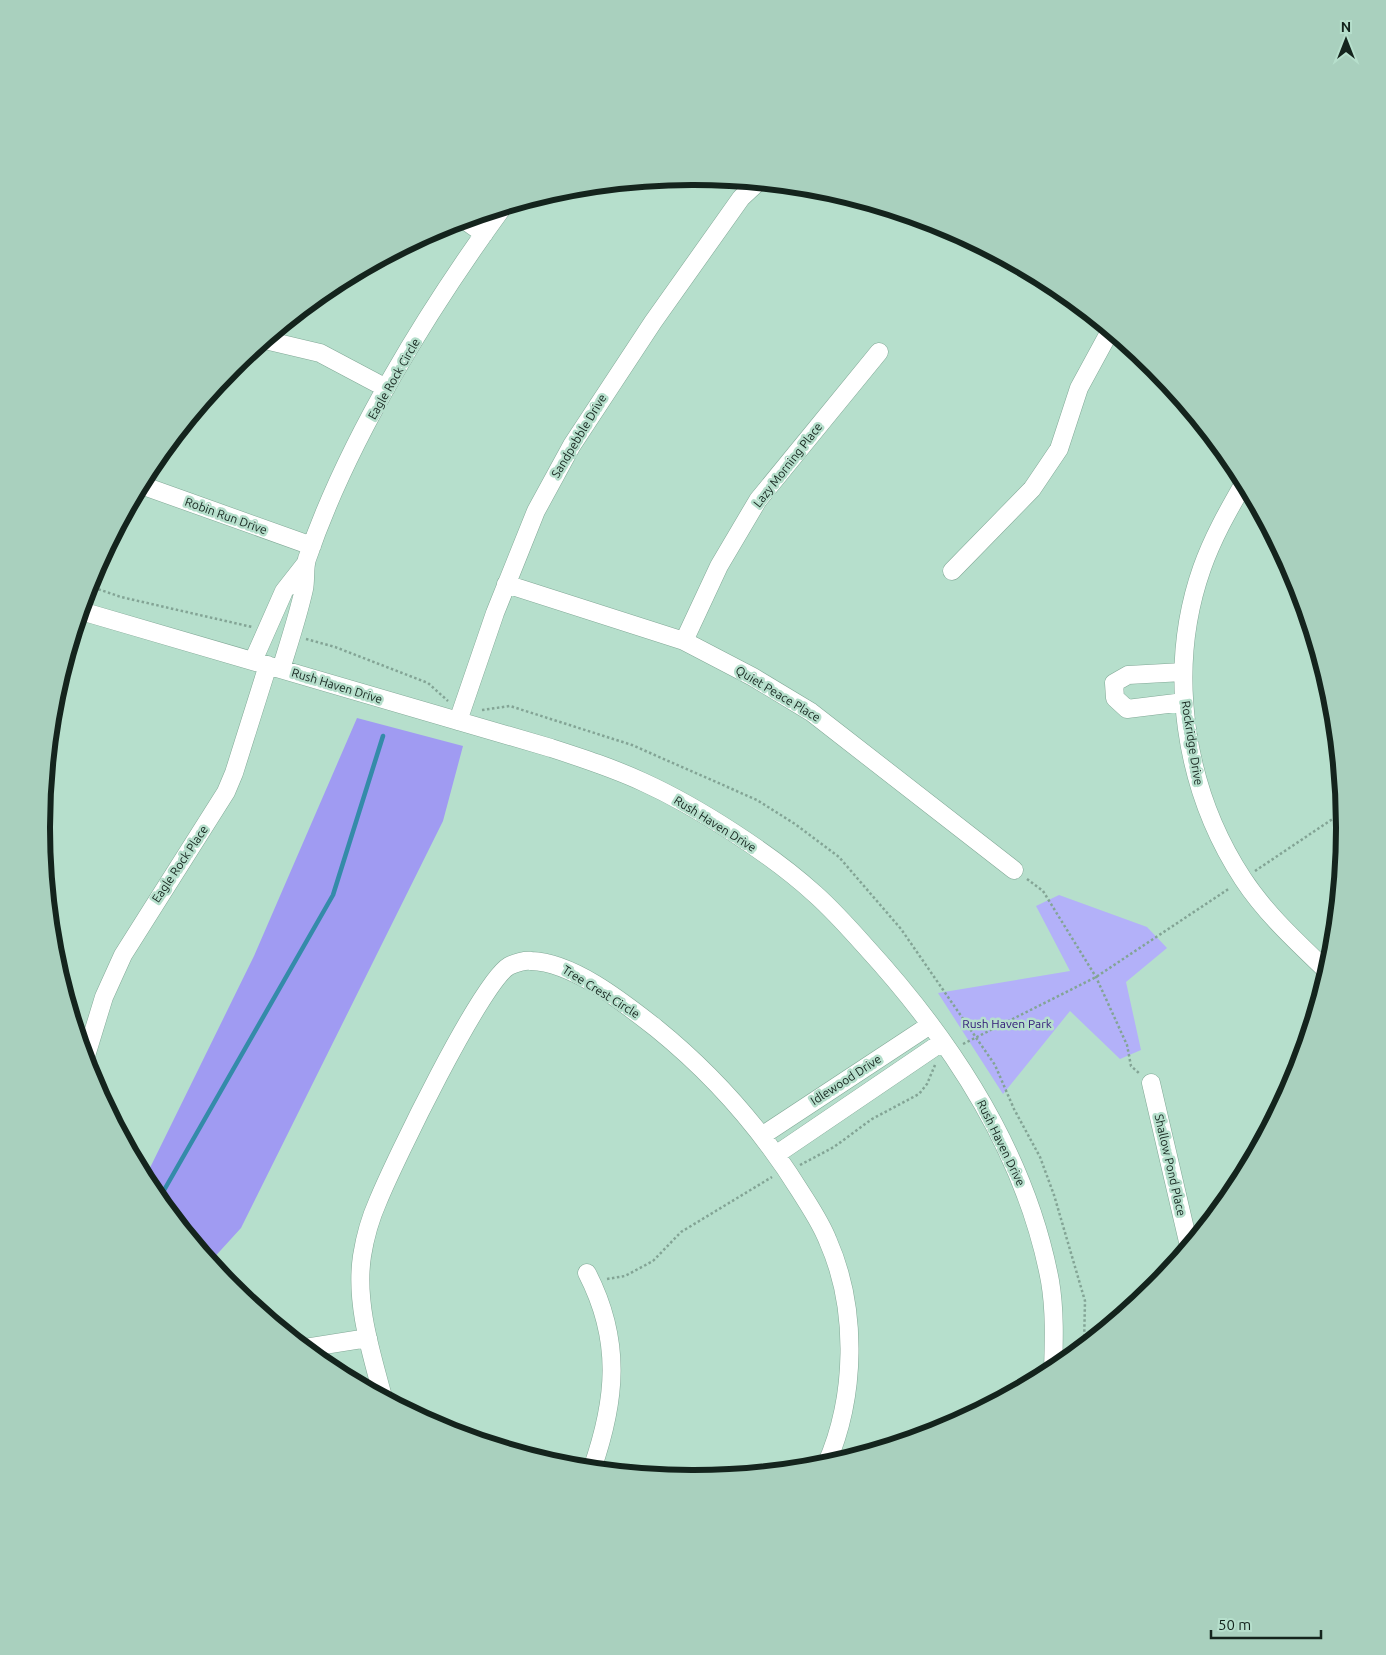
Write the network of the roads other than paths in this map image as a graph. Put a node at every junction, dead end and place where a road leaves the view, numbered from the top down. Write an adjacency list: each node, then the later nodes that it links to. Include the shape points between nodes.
1 (752, 188): 13 (street, Sandpebble Drive, via 741,198 653,322 572,445 536,512)
2 (497, 216): 4 (street, Eagle Rock Circle)
3 (471, 224): 4 (street)
4 (484, 234): 8 (street, Eagle Rock Circle)
5 (1107, 336): 12 (street, via 1079,388 1058,449 1032,489)
6 (272, 342): 8 (street, via 320,353)
7 (879, 352): 15 (street, Lazy Morning Place, via 758,500 719,566)
8 (386, 388): 11 (street, Eagle Rock Circle, via 334,492)
9 (147, 488): 11 (street, Robin Run Drive)
10 (1240, 490): 17 (street, Rockridge Drive, via 1218,527 1202,568 1190,615)
11 (309, 554): 16 (street, Eagle Rock Circle, via 291,636); 16 (street, Eagle Rock Circle, via 284,591 267,630)
12 (952, 571)
13 (506, 584): 15 (street, Quiet Peace Place); 19 (street, Sandpebble Drive)
14 (87, 613): 16 (street, Rush Haven Drive)
15 (684, 641): 20 (street, Quiet Peace Place, via 811,712)
16 (267, 665): 19 (street, Rush Haven Drive); 24 (street, Eagle Rock Place, via 226,792 123,955 104,997)
17 (1183, 672): 18 (street, Rockridge Drive); 18 (street, via 1128,675 1114,683 1115,698 1127,708)
18 (1184, 702): 21 (street, Rockridge Drive, via 1199,792 1218,835 1243,880 1274,919)
19 (461, 714): 22 (street, Rush Haven Drive, via 645,782 722,827 815,894 901,985)
20 (1014, 870)
21 (1321, 965)
22 (930, 1024): 23 (street, Rush Haven Drive); 26 (street, Idlewood Drive)
23 (945, 1047): 27 (street, Idlewood Drive); 32 (street, Rush Haven Drive, via 984,1104 1000,1135 1037,1227 1050,1284)
24 (89, 1048)
25 (1151, 1083): 28 (street, Shallow Pond Place)
26 (763, 1135): 27 (street, Tree Crest Circle); 30 (street, Tree Crest Circle, via 725,1090 680,1048 607,993 554,964 528,960 508,966 489,987 468,1023 372,1214 364,1240 360,1282)
27 (777, 1154): 34 (street, Tree Crest Circle, via 828,1241 844,1296 849,1352 847,1393)
28 (1187, 1238)
29 (587, 1273): 35 (street, via 612,1347 613,1377 607,1422)
30 (368, 1338): 31 (street); 33 (street, Tree Crest Circle)
31 (314, 1347)
32 (1053, 1360)
33 (381, 1389)
34 (830, 1455)
35 (594, 1462)

